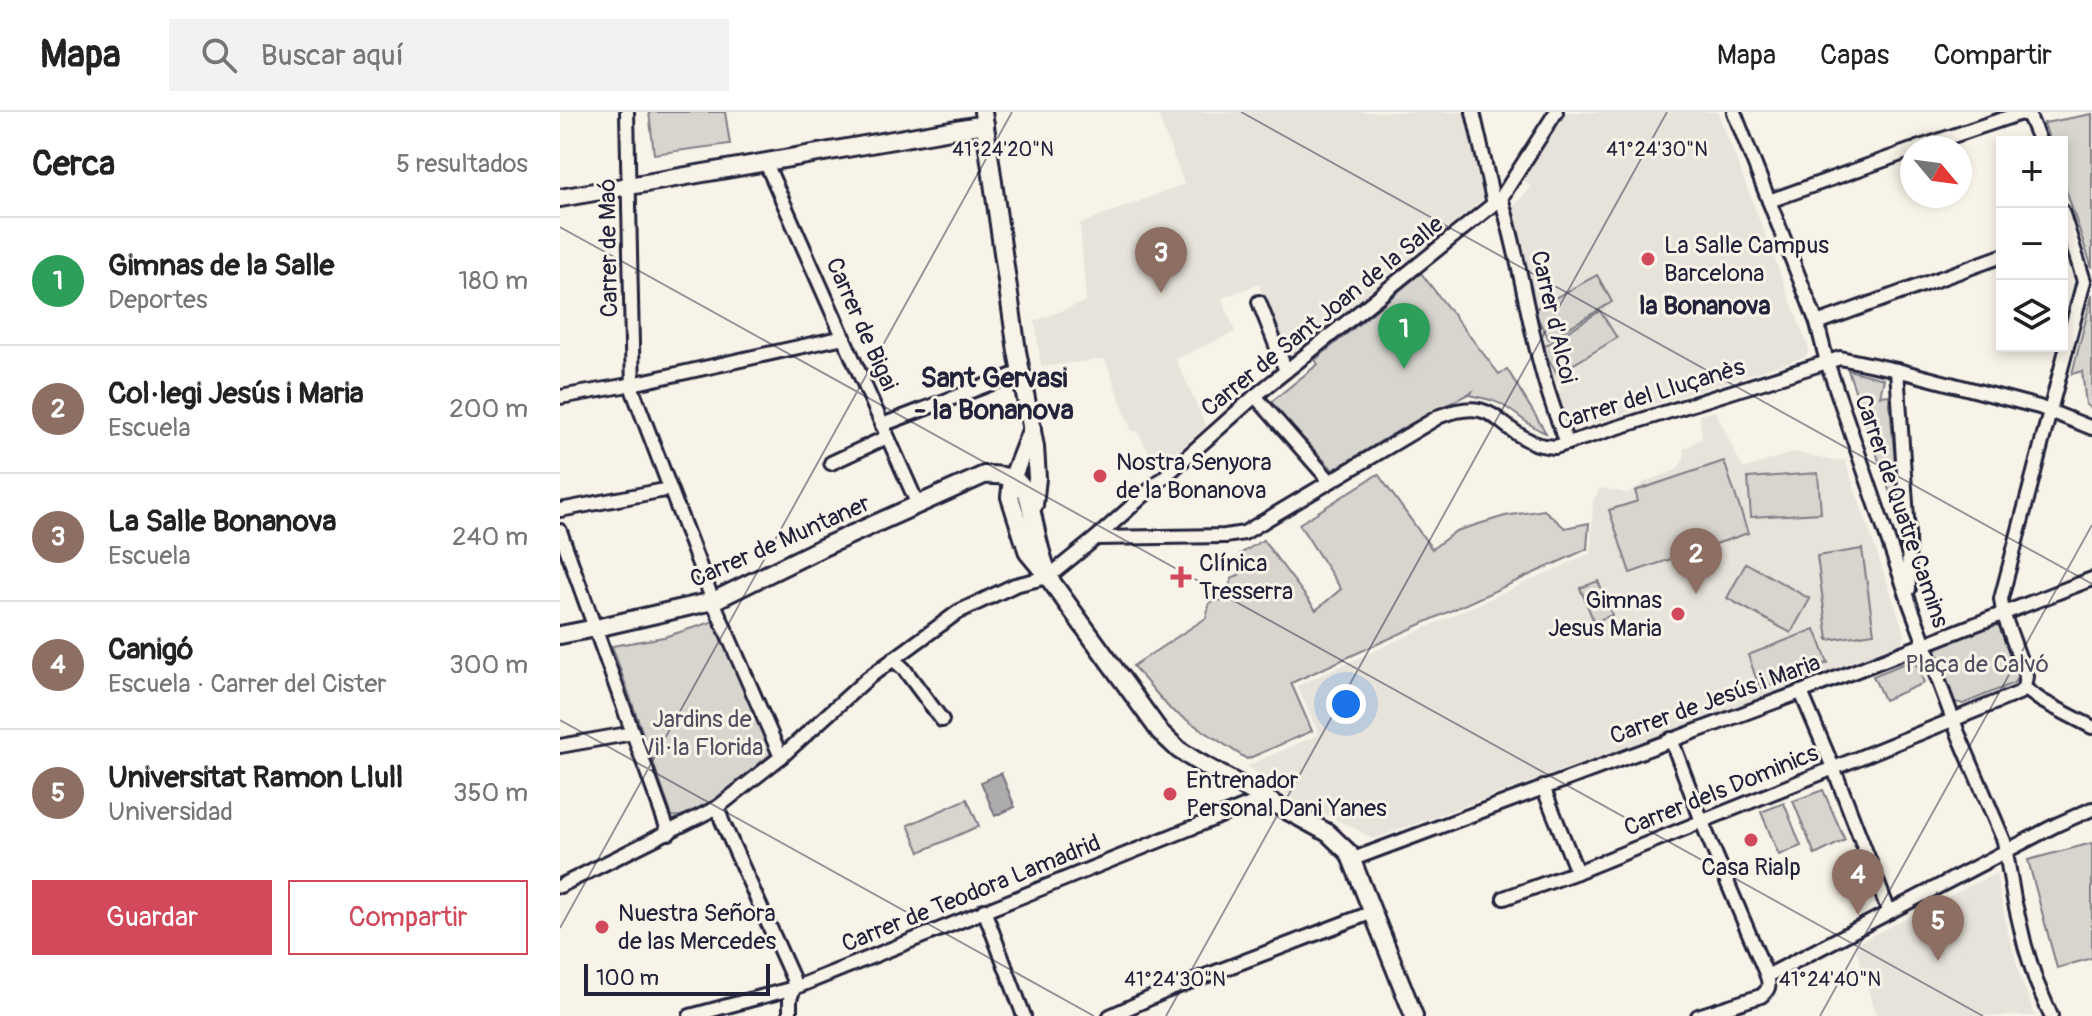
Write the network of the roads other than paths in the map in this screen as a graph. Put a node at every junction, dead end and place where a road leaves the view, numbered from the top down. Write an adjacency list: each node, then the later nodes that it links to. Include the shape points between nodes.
1 (627, 112): 11 (street, Carrer de Maó)
2 (1473, 112): 13 (street, Carrer d'Alcoi)
3 (1556, 112): 13 (street, Carrer de Sant Joan de la Salle)
4 (1734, 112): 14 (street, Carrer de Quatre Camins)
5 (2025, 114): 7 (street); 8 (street)
6 (984, 118): 10 (street); 23 (street)
7 (1952, 136)
8 (2038, 136)
9 (1900, 154): 14 (street)
10 (765, 161): 11 (street); 19 (street, Carrer de Bigai)
11 (629, 186): 12 (street); 24 (street, Carrer de Maó)
12 (560, 198)
13 (1498, 201): 22 (street, Carrer de Sant Joan de la Salle); 31 (street, Carrer d'Alcoi, via 1511,229 1536,352)
14 (1769, 201): 18 (street, Carrer de Quatre Camins)
15 (2068, 230): 27 (street, via 2084,281)
16 (1996, 258): 18 (street)
17 (1259, 302): 22 (street)
18 (1817, 323): 20 (street, Carrer de Quatre Camins)
19 (844, 337): 24 (street); 30 (street, Carrer de Bigai)
20 (1827, 362): 21 (street, Carrer del Lluçanès, via 1840,358); 31 (street, Carrer del Lluçanès); 44 (street, Carrer de Quatre Camins)
21 (1897, 370): 27 (street, Carrer del Lluçanès); 44 (street)
22 (1286, 371): 25 (street, Carrer de Sant Joan de la Salle)
23 (1021, 372): 28 (street); 30 (street)
24 (632, 383): 26 (street); 35 (street, Carrer de Maó)
25 (1255, 396): 34 (street); 40 (street, Carrer de Sant Joan de la Salle)
26 (560, 397)
27 (2051, 411): 29 (street, Carrer del Lluçanès); 45 (street, via 2001,599)
28 (1032, 428): 33 (street); 38 (street)
29 (2092, 428)
30 (885, 431): 32 (street); 36 (street, Carrer de Bigai)
31 (1568, 443): 34 (street, Carrer del Lluçanès, via 1538,445 1490,413 1456,411)
32 (831, 463)
33 (1012, 479): 36 (street, Carrer de Muntaner, via 984,475); 38 (street, via 1029,495); 41 (street, via 1011,504 1021,536)
34 (1330, 481): 40 (street, Carrer del Lluçanès, via 1244,533)
35 (670, 489): 37 (street); 43 (street, Carrer de Maó)
36 (918, 505): 43 (street, Carrer de Muntaner)
37 (560, 510)
38 (1035, 526): 41 (street)
39 (560, 531): 46 (street)
40 (1096, 538): 41 (street, Carrer de Sant Joan de la Salle)
41 (1048, 577): 49 (street, via 1015,585 958,612); 61 (street, via 1160,732 1179,750)
42 (2092, 579): 45 (street, Carrer de Jesús i Maria)
43 (713, 601): 46 (street, Carrer de Muntaner); 58 (street, Carrer de Maó)
44 (1910, 604): 48 (street, Carrer de Quatre Camins)
45 (2003, 613): 48 (street, Carrer de Jesús i Maria); 50 (street, via 2026,676)
46 (596, 628): 47 (street, Carrer de Muntaner); 55 (street)
47 (560, 635)
48 (1925, 643): 51 (street, Carrer de Jesús i Maria); 52 (street, Carrer de Quatre Camins)
49 (893, 659): 53 (street); 58 (street)
50 (2024, 688): 52 (street); 54 (street)
51 (1801, 692): 56 (street, Carrer de Jesús i Maria); 59 (street)
52 (1953, 719): 59 (street, Carrer dels Dominics); 66 (street, Carrer de Quatre Camins)
53 (942, 720)
54 (2092, 727)
55 (633, 733): 57 (street); 65 (street)
56 (1671, 739): 60 (street, Carrer de Jesús i Maria); 64 (street)
57 (560, 746)
58 (781, 757): 62 (street)
59 (1833, 768): 64 (street, Carrer dels Dominics); 73 (street)
60 (1543, 787): 67 (street, Carrer de Jesús i Maria); 68 (street)
61 (1263, 799): 67 (street, via 1328,833); 71 (street, Carrer de Teodora Lamadrid)
62 (718, 807): 65 (street); 75 (street)
63 (2092, 809): 66 (street)
64 (1702, 821): 68 (street, Carrer dels Dominics); 74 (street)
65 (669, 833): 69 (street)
66 (2006, 851): 73 (street); 82 (street, Carrer de Quatre Camins, via 2025,946)
67 (1353, 859): 72 (street)
68 (1577, 872): 70 (street, Carrer dels Dominics)
69 (560, 886)
70 (1504, 898)
71 (984, 910): 75 (street, Carrer de Teodora Lamadrid); 78 (street)
72 (1373, 912): 79 (street); 80 (street)
73 (1889, 912): 74 (street)
74 (1767, 976): 81 (street, via 1770,984 1761,996)
75 (794, 988): 76 (street, Carrer de Teodora Lamadrid); 77 (street)
76 (690, 1016)
77 (790, 1016)
78 (1024, 1016)
79 (1110, 1016)
80 (1414, 1016)
81 (1698, 1016)
82 (2051, 1016)

